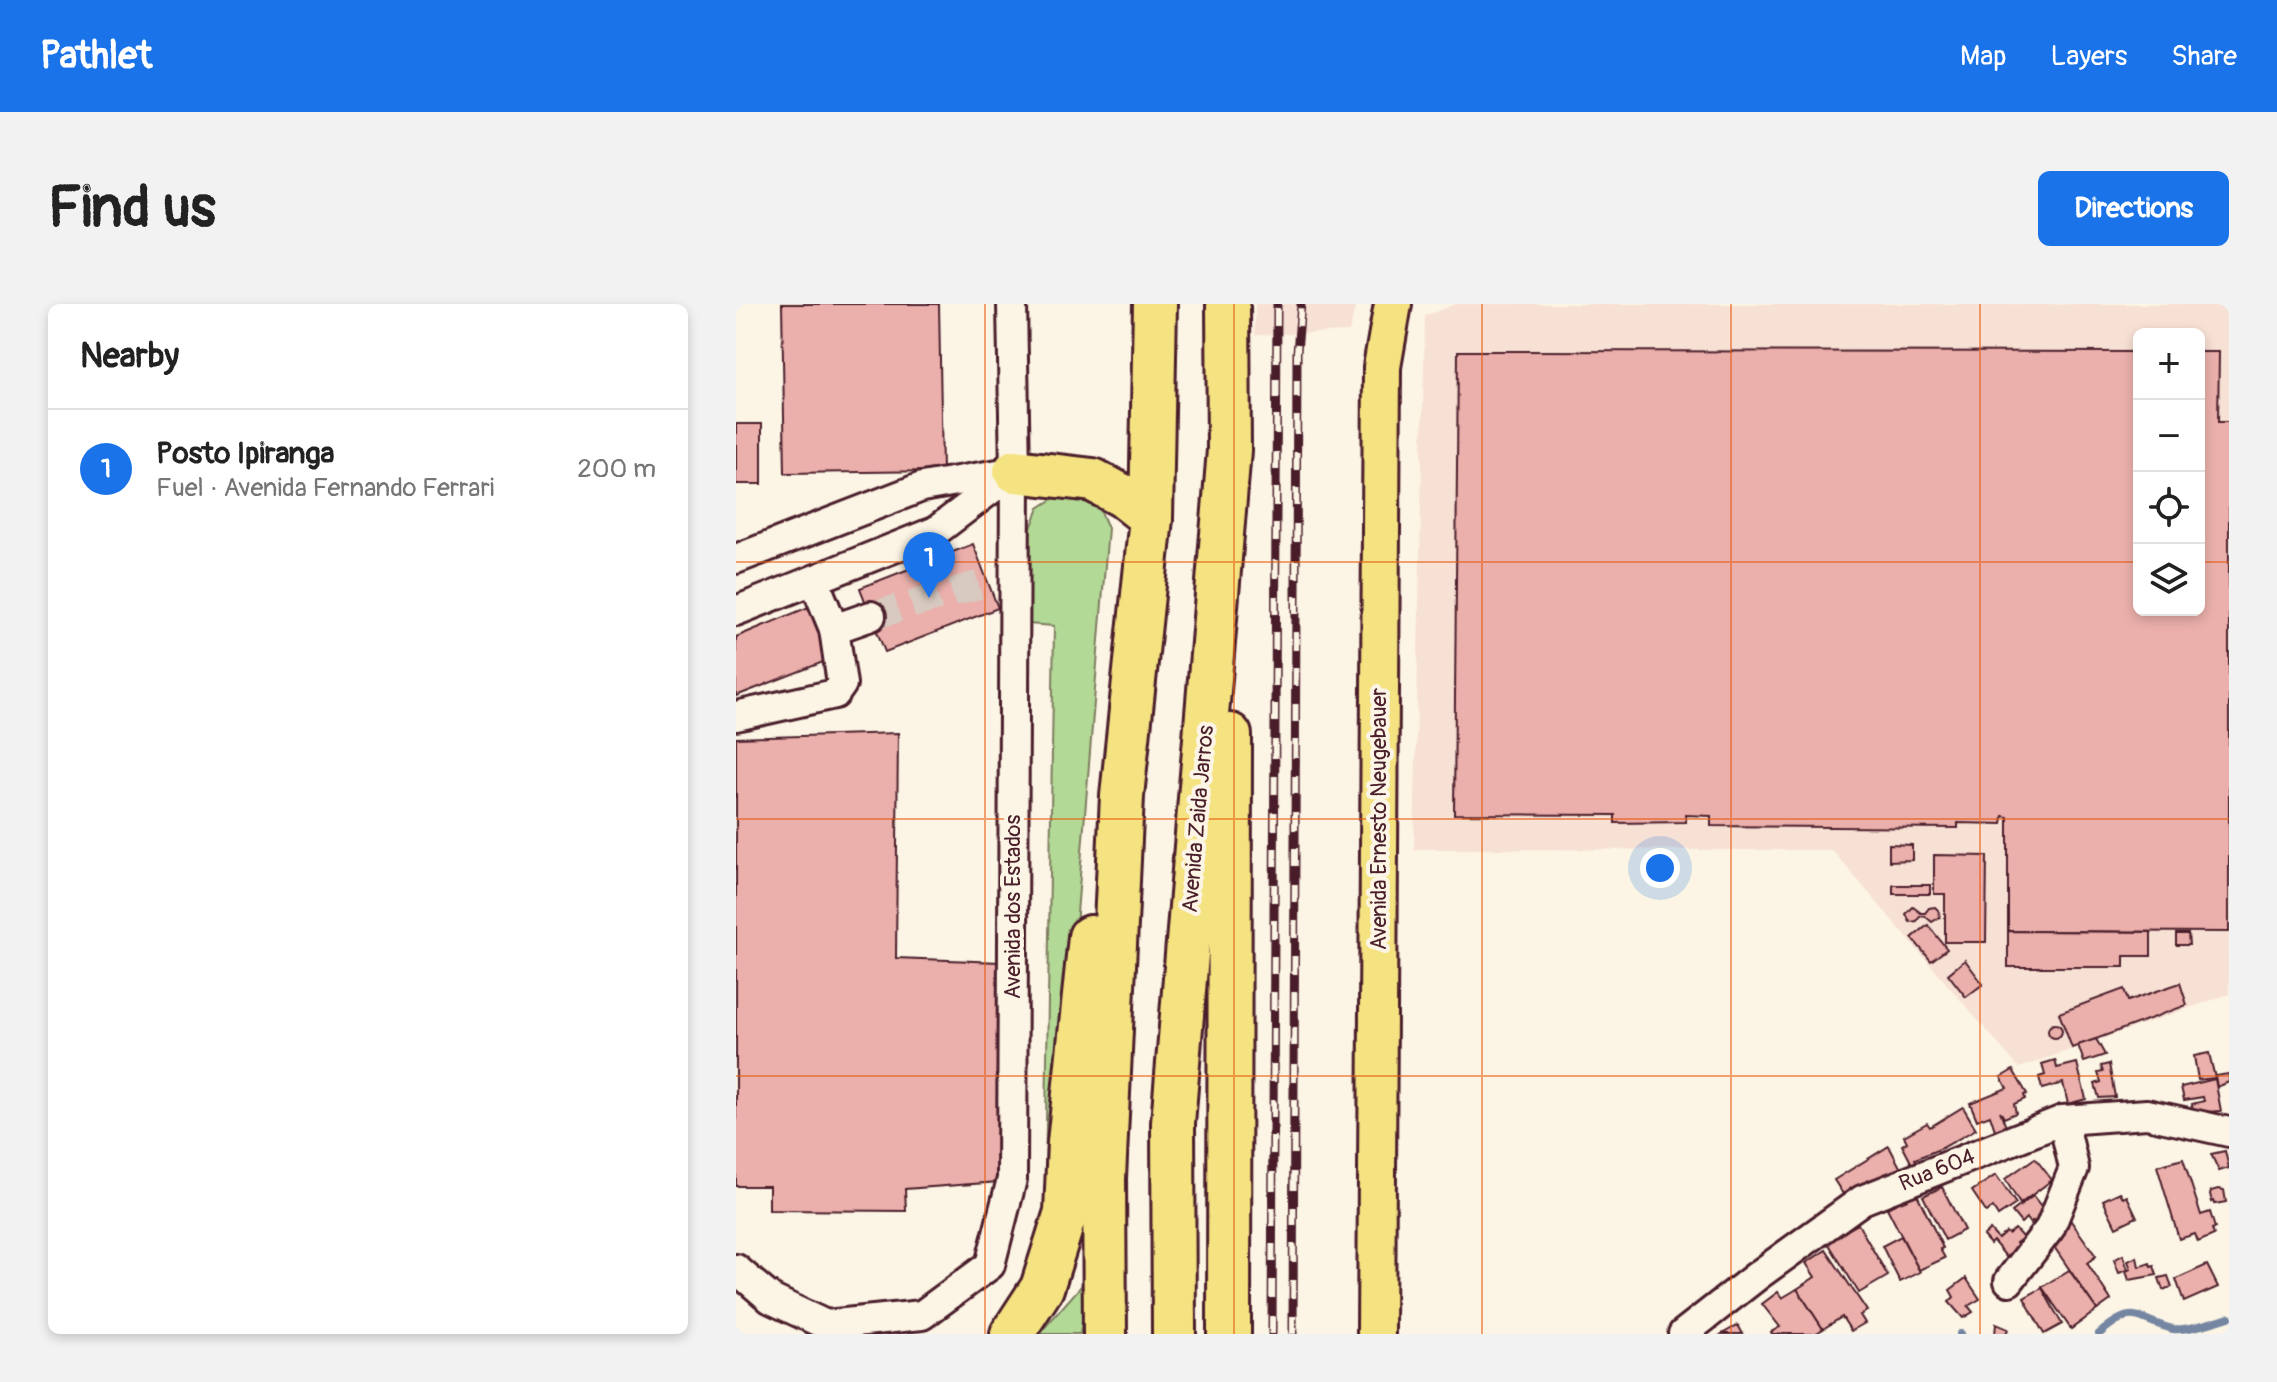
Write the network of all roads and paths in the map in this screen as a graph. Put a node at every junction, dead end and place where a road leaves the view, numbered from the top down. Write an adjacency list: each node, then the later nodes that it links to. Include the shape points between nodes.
1 (1012, 304): 6 (street, Avenida dos Estados)
2 (1155, 304): 7 (highway)
3 (1228, 304): 5 (highway, Avenida Zaida Jarros)
4 (1393, 304): 23 (main road, Avenida Ernesto Neugebauer, via 1382,367)
5 (1229, 450): 21 (highway, Avenida Zaida Jarros, via 1173,1123); 22 (highway)
6 (1015, 471): 7 (highway, via 1093,480); 8 (street, via 922,487); 9 (street, via 936,531); 17 (street, Avenida dos Estados, via 1001,577 1012,1179 990,1265 922,1315 826,1325 771,1299)
7 (1151, 518): 14 (highway)
8 (736, 559)
9 (814, 580): 10 (street); 12 (street)
10 (736, 611)
11 (871, 616): 12 (street)
12 (834, 629): 13 (street, via 842,684 835,694)
13 (736, 716)
14 (1122, 796): 19 (highway, via 1088,948 1066,1212 1042,1288); 20 (highway, via 1104,1178)
15 (2063, 1120): 16 (street, Rua 604, via 2147,1114); 18 (street, via 2074,1168 2050,1228); 24 (street, Rua 604, via 1862,1200)
16 (2229, 1132)
17 (736, 1269)
18 (2009, 1281)
19 (1012, 1334)
20 (1105, 1334)
21 (1174, 1334)
22 (1229, 1334)
23 (1376, 1334)
24 (1683, 1334)

